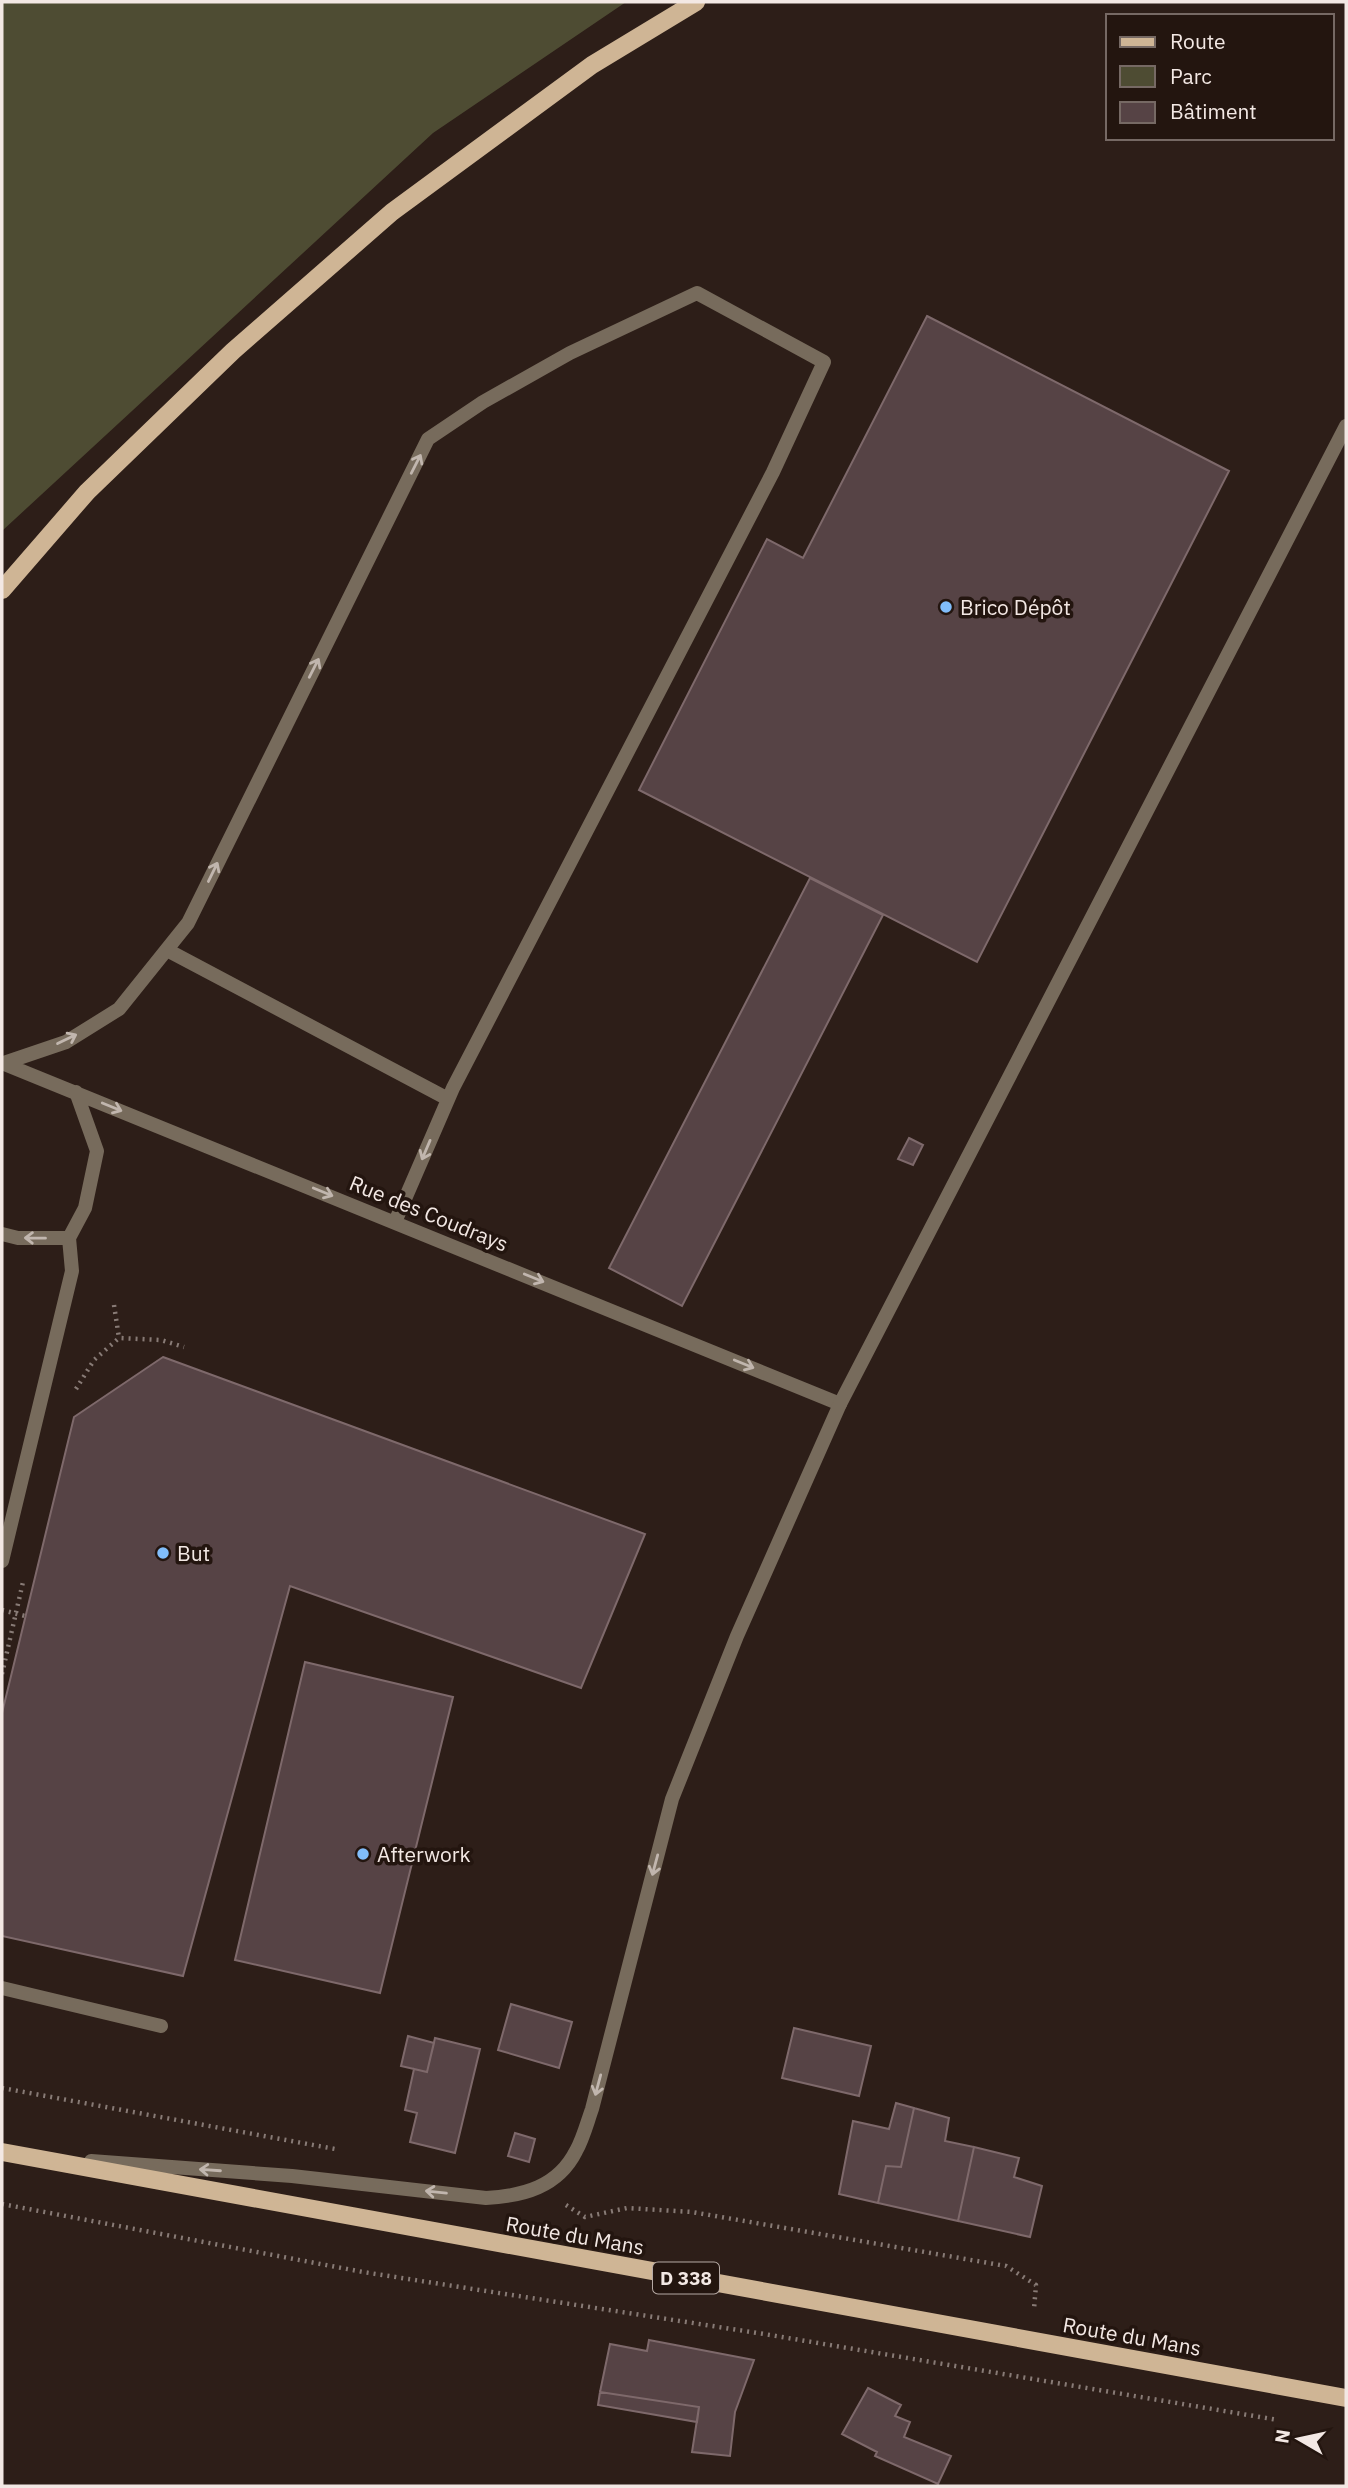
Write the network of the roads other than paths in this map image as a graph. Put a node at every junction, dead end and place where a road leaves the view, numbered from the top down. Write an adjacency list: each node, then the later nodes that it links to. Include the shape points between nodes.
1 (696, 2): 3 (main road, via 592,65 392,212 233,351 97,482)
2 (1346, 426): 11 (street)
3 (2, 590)
4 (166, 950): 5 (street, one-way to 4, via 66,1042 119,1009); 7 (street); 7 (street, one-way to 7, via 188,923 428,439 570,353 697,293 824,362 773,472)
5 (3, 1063): 6 (street, Rue des Coudrays)
6 (76, 1092): 8 (street, Rue des Coudrays, one-way to 8); 10 (street, via 97,1151 85,1208)
7 (448, 1099): 8 (street, one-way to 8)
8 (396, 1222): 11 (street, Rue des Coudrays, one-way to 11)
9 (2, 1234): 10 (street, one-way to 9)
10 (69, 1238): 12 (street, via 72,1271)
11 (840, 1404): 16 (street, one-way to 16, via 737,1636 672,1799 592,2109 576,2152 562,2171 517,2196 486,2198 292,2176)
12 (2, 1561)
13 (2, 1987): 14 (street)
14 (161, 2026)
15 (2, 2152): 16 (main road, Route du Mans / D 338)
16 (26, 2157): 17 (main road, Route du Mans / D 338)
17 (1346, 2398)

